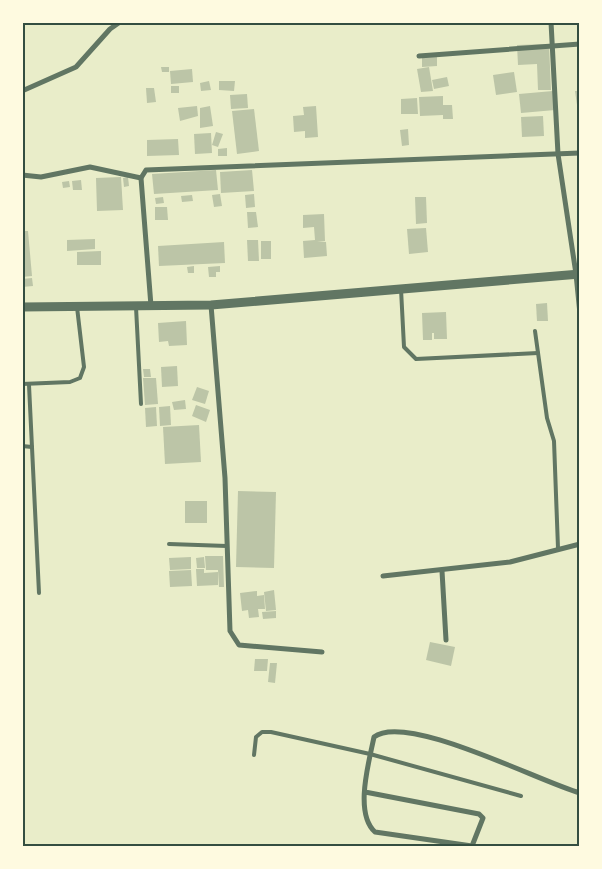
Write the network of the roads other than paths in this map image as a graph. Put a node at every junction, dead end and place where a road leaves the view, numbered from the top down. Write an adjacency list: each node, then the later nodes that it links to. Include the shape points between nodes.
1 (120, 22): 6 (street, via 76,67)
2 (551, 22): 4 (street)
3 (580, 44): 4 (street)
4 (552, 45): 5 (street); 8 (street)
5 (418, 56)
6 (22, 91)
7 (580, 153): 8 (street)
8 (558, 154): 10 (street, via 146,170); 11 (street)
9 (22, 175): 10 (street, via 41,177 90,167)
10 (141, 178): 17 (street)
11 (578, 274): 12 (street); 18 (street)
12 (401, 289): 13 (street); 20 (lane, via 404,347 416,359)
13 (211, 305): 17 (street); 28 (street, via 225,478)
14 (136, 306): 16 (street); 17 (street); 23 (lane)
15 (22, 307): 16 (street)
16 (77, 307): 22 (lane, via 84,367 80,378 70,382)
17 (151, 307)
18 (580, 314)
19 (535, 331): 20 (lane)
20 (538, 353): 29 (lane, via 547,418 554,441)
21 (22, 384): 22 (lane)
22 (29, 385): 25 (lane)
23 (141, 404)
24 (22, 446): 25 (lane)
25 (32, 447): 32 (lane)
26 (169, 544): 28 (lane)
27 (580, 544): 29 (street)
28 (227, 546): 34 (street, via 230,631 239,645)
29 (558, 548): 30 (street, via 510,562)
30 (442, 571): 31 (street); 33 (street)
31 (383, 576)
32 (40, 593)
33 (446, 640)
34 (322, 652)
35 (370, 754): 36 (lane, via 262,732 256,737); 37 (street); 38 (street, via 374,737 384,731 436,737); 39 (lane)
36 (254, 755)
37 (365, 792): 37 (street, via 473,812 483,818 472,846 375,832 368,826 363,811)
38 (580, 793)
39 (521, 796)

